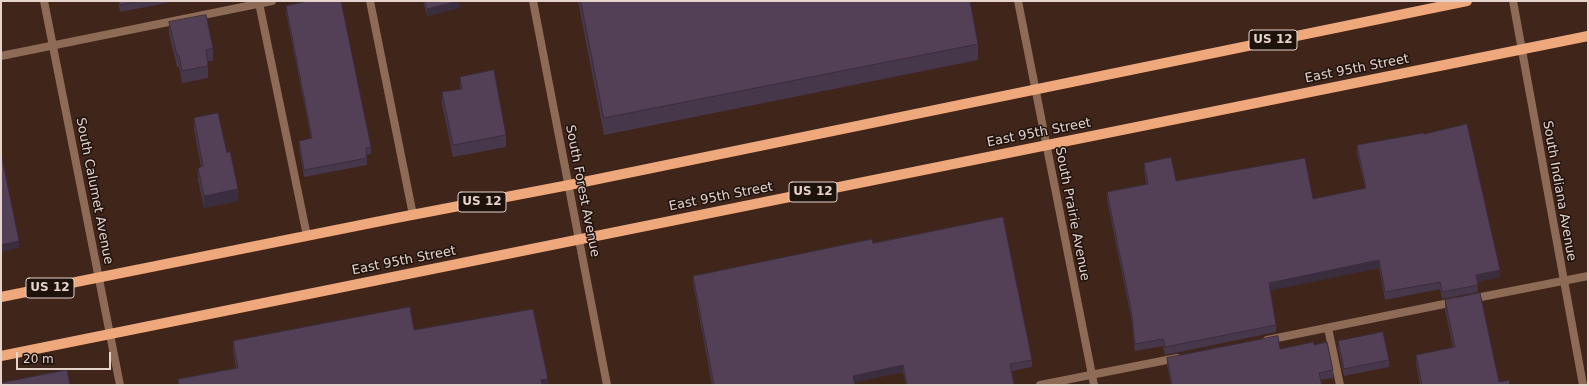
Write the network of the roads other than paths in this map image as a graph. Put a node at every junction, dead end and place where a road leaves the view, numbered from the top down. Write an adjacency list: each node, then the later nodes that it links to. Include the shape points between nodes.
1 (44, 1): 10 (street, South Calumet Avenue)
2 (272, 1): 8 (street)
3 (370, 1): 16 (street)
4 (532, 1): 15 (street, South Forest Avenue)
5 (1018, 1): 13 (street, South Prairie Avenue)
6 (1467, 1): 13 (main road, US 12)
7 (1513, 1): 11 (street, South Indiana Avenue)
8 (259, 3): 10 (street); 17 (street)
9 (1588, 36): 11 (main road, East 95th Street / US 12)
10 (53, 45): 12 (street); 20 (street, South Calumet Avenue)
11 (1522, 49): 14 (main road, East 95th Street / US 12); 21 (street, South Indiana Avenue)
12 (1, 56)
13 (1035, 89): 14 (street, South Prairie Avenue); 15 (main road, US 12)
14 (1046, 145): 18 (main road, East 95th Street / US 12); 28 (street, South Prairie Avenue)
15 (568, 185): 16 (main road, US 12); 18 (street, South Forest Avenue)
16 (413, 215): 17 (main road, US 12)
17 (307, 236): 20 (main road, US 12)
18 (579, 239): 24 (main road, East 95th Street / US 12); 30 (street, South Forest Avenue)
19 (1588, 276): 21 (street)
20 (99, 278): 22 (main road, US 12); 24 (street, South Calumet Avenue)
21 (1563, 281): 23 (street); 34 (street, South Indiana Avenue)
22 (1, 297)
23 (1328, 328): 25 (street); 33 (street)
24 (110, 334): 26 (main road, East 95th Street / US 12); 29 (street, South Calumet Avenue)
25 (1255, 342)
26 (1, 356)
27 (1184, 357): 28 (street)
28 (1092, 375): 31 (street); 32 (street, South Prairie Avenue)
29 (120, 385)
30 (606, 385)
31 (1040, 385)
32 (1094, 385)
33 (1340, 385)
34 (1583, 385)

